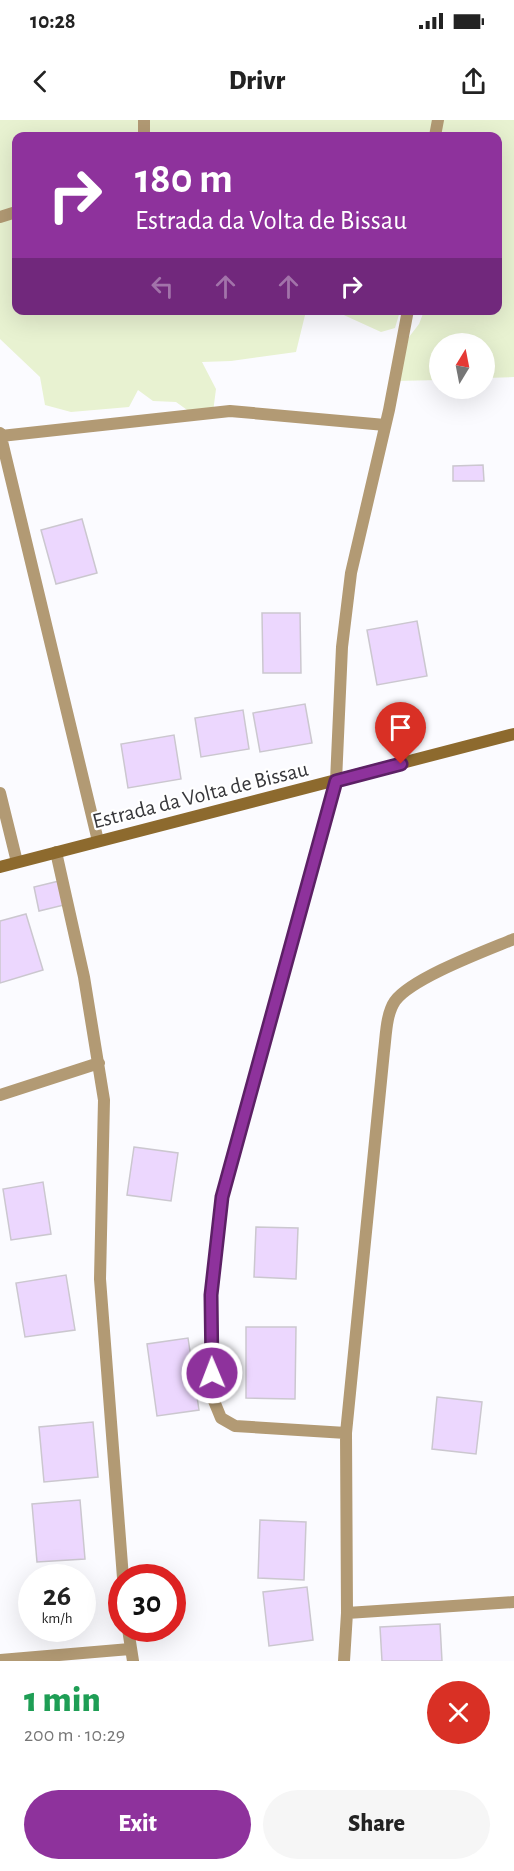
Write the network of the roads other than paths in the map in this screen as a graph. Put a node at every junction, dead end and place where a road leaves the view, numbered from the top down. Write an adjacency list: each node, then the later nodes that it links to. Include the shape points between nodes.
1 (407, 315): 2 (street)
2 (385, 425): 3 (street, via 230,411); 5 (street, via 351,573 342,647)
3 (0, 434): 7 (street)
4 (514, 734): 5 (main road, Estrada da Volta de Bissau)
5 (336, 781): 7 (main road, Estrada da Volta de Bissau); 14 (street, via 222,1197 211,1295 212,1373 214,1401 221,1418 235,1426)
6 (0, 793): 9 (street)
7 (98, 841): 8 (main road, Estrada da Volta de Bissau)
8 (56, 852): 9 (main road, Estrada da Volta de Bissau); 12 (street)
9 (17, 862): 10 (main road, Estrada da Volta de Bissau)
10 (0, 867)
11 (514, 939): 14 (street, via 408,988 394,1003 381,1084)
12 (99, 1063): 13 (street); 15 (street, via 105,1122 100,1279)
13 (0, 1095)
14 (346, 1433): 17 (street)
15 (122, 1564)
16 (514, 1602): 17 (street)
17 (347, 1613): 20 (street)
18 (132, 1655): 19 (street)
19 (0, 1660)
20 (344, 1661)

